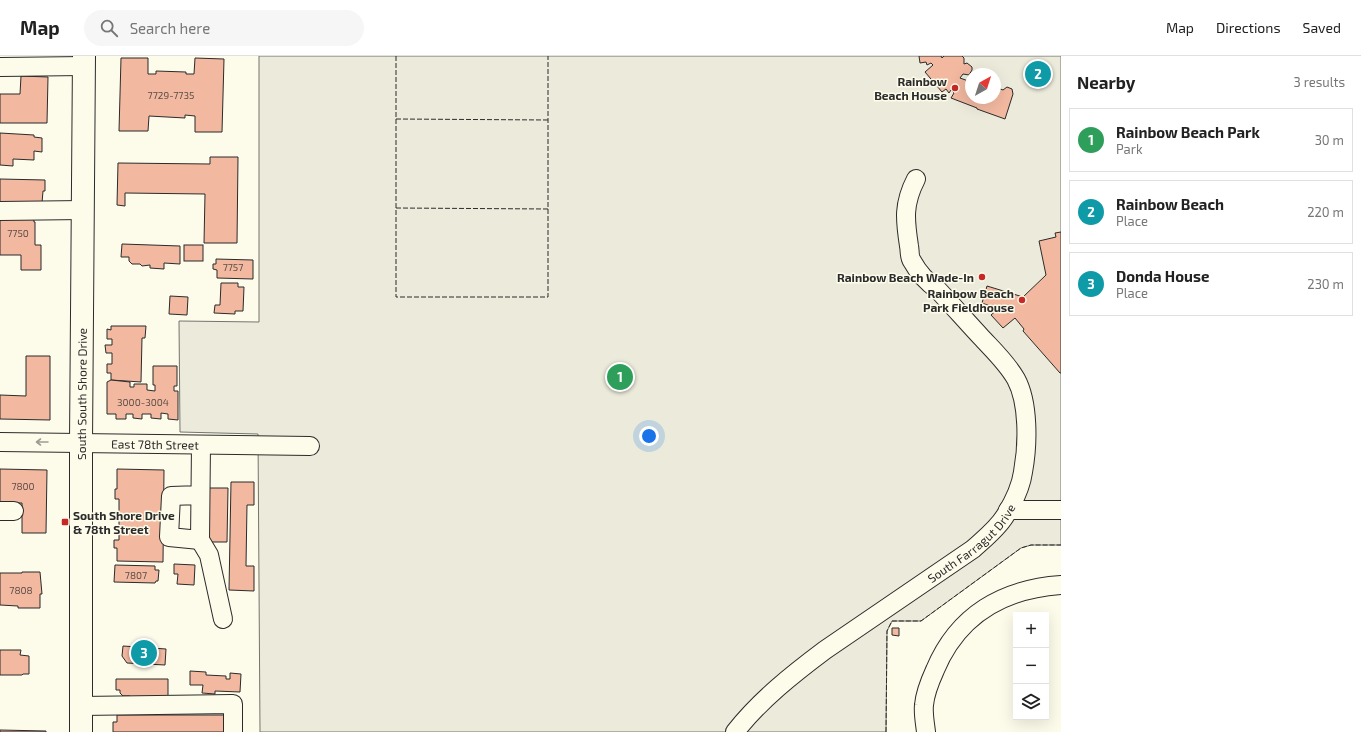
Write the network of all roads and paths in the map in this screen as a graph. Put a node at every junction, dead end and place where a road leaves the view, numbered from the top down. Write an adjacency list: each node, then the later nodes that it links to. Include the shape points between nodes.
1 (84, 61): 2 (street); 4 (main road, South South Shore Drive)
2 (0, 67)
3 (916, 179): 12 (street, South Farragut Drive, via 909,192 906,209 911,260 928,283 938,290 1005,362 1021,389 1027,438 1023,472)
4 (83, 210): 5 (street); 7 (main road, South South Shore Drive)
5 (0, 211)
6 (0, 442): 7 (street, East 78th Street, one-way to 6)
7 (81, 442): 8 (street, East 78th Street); 17 (main road, South South Shore Drive)
8 (201, 445): 9 (street, East 78th Street); 10 (street)
9 (310, 446)
10 (200, 495): 14 (street); 14 (street, via 170,496 169,537)
11 (1061, 499): 12 (street)
12 (1011, 504): 13 (street); 20 (street, South Farragut Drive, via 1004,517 973,549 810,661 745,719)
13 (1061, 510)
14 (200, 540): 16 (street, via 209,555)
15 (1061, 585): 21 (street, via 1046,586 1005,597 982,609 959,630 941,654 930,681 924,706)
16 (223, 619)
17 (81, 706): 18 (main road, South South Shore Drive); 19 (street, via 234,704)
18 (81, 732)
19 (233, 732)
20 (735, 732)
21 (926, 732)

